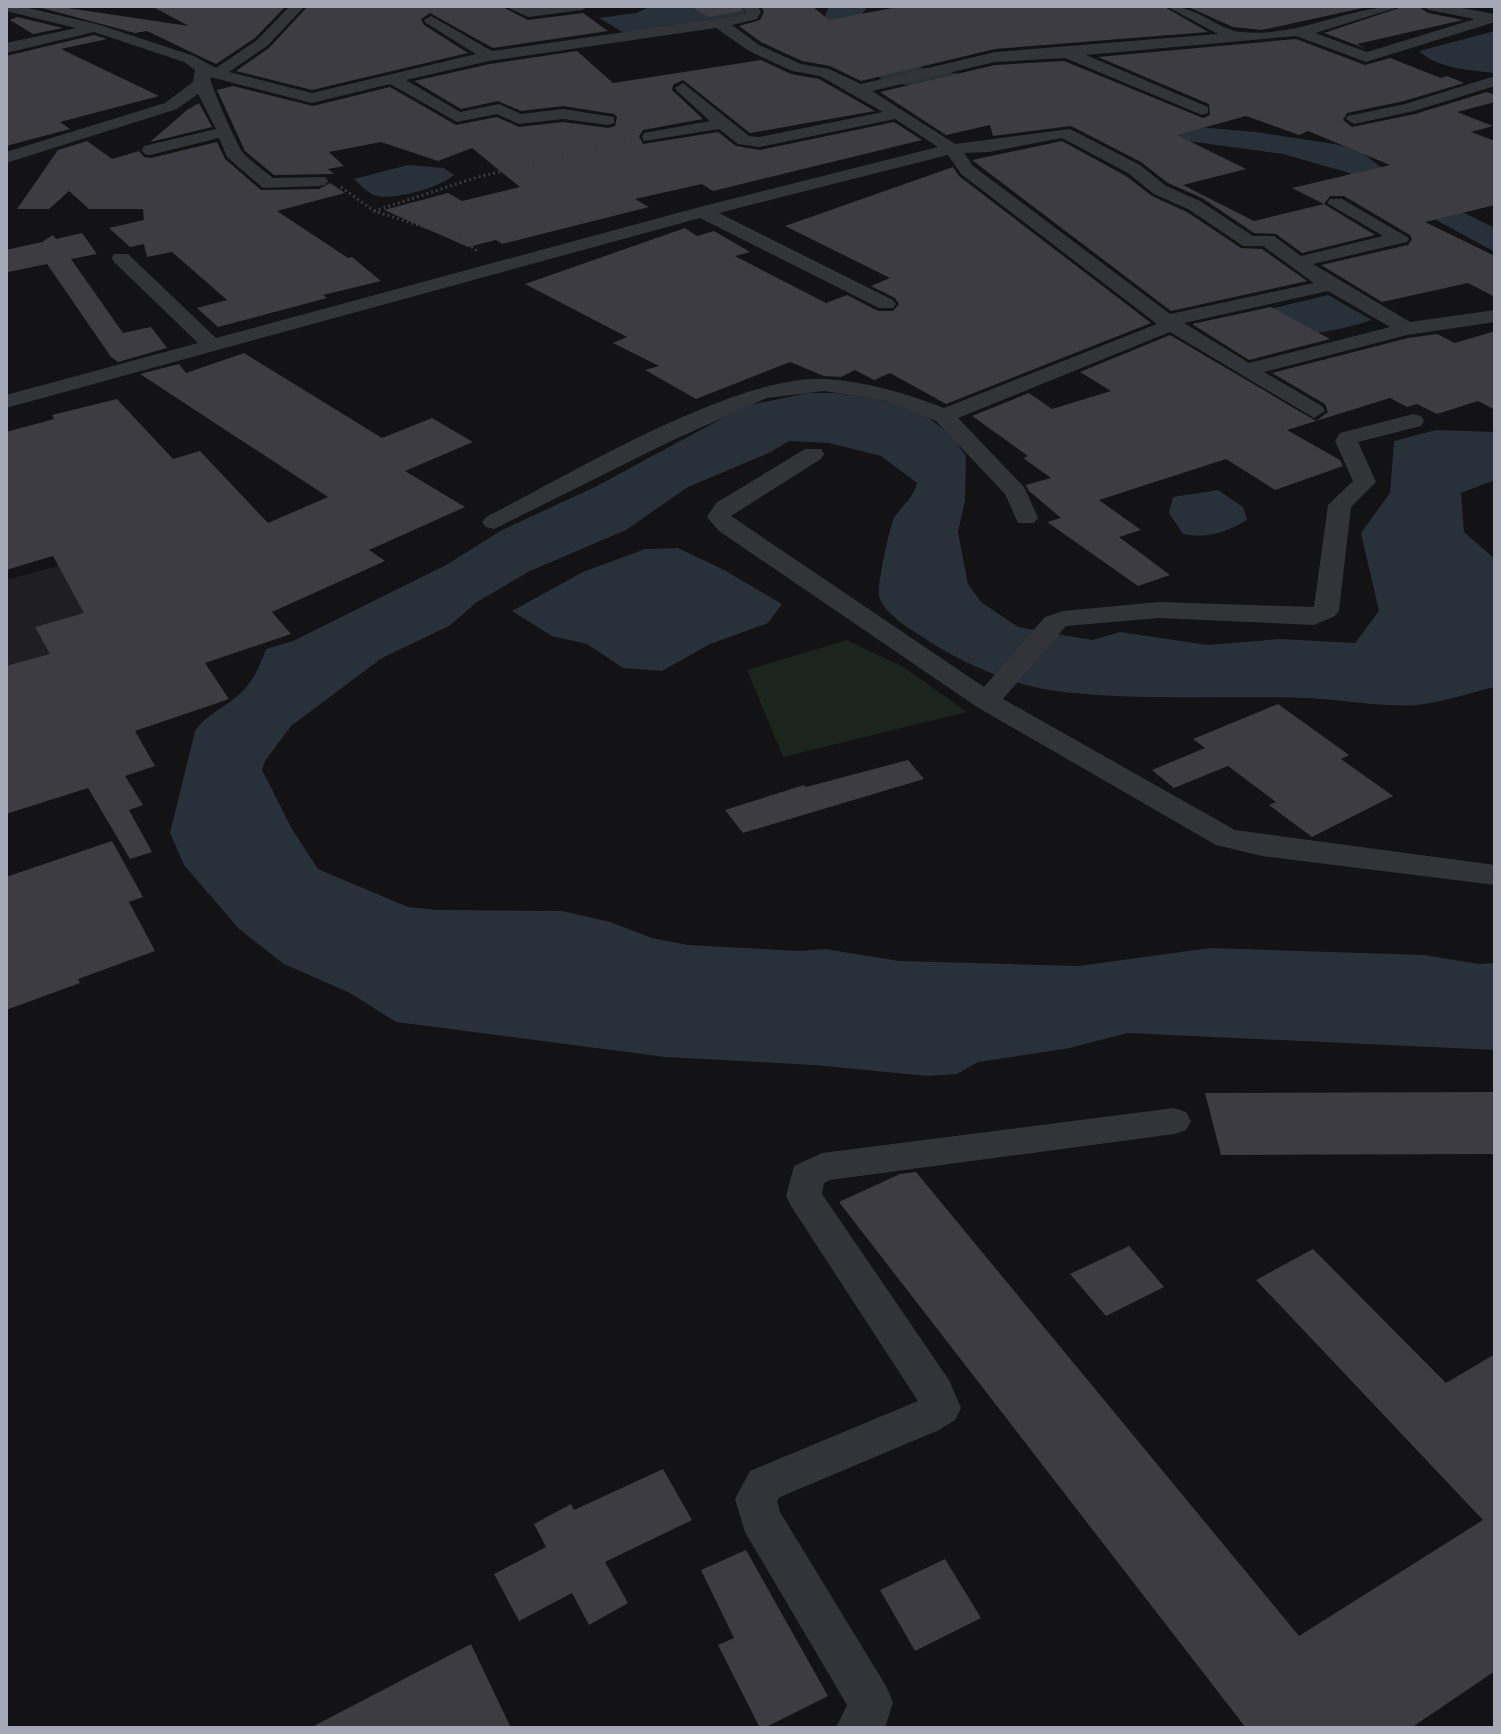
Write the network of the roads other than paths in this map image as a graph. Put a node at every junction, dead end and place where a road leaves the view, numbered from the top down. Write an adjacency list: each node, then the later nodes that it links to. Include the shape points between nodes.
1 (83, 6): 12 (street)
2 (298, 6): 22 (street, via 262,43)
3 (511, 6): 10 (street, via 528,13)
4 (582, 6): 10 (street)
5 (750, 6): 14 (street, via 752,16)
6 (1173, 6): 18 (street)
7 (1395, 6): 16 (street)
8 (1429, 6): 11 (street)
9 (6, 7): 12 (street)
10 (574, 7): 17 (street)
11 (1494, 18): 16 (street, via 1366,57)
12 (65, 20): 15 (street)
13 (431, 20): 21 (street)
14 (719, 23): 17 (street); 26 (street, via 754,48)
15 (95, 28): 19 (street); 22 (street, via 189,59)
16 (1299, 32): 18 (street)
17 (621, 36): 21 (street)
18 (1234, 36): 20 (street)
19 (6, 48)
20 (1067, 53): 26 (street, via 995,57); 29 (street)
21 (489, 56): 23 (street)
22 (207, 75): 27 (street, via 312,98); 34 (street); 38 (street, via 171,106)
23 (391, 78): 27 (street); 32 (street, via 457,117 499,109 519,119 563,114)
24 (1495, 81): 31 (street)
25 (683, 88): 33 (street)
26 (859, 89): 30 (street)
27 (344, 90): 28 (street)
28 (367, 101)
29 (1202, 110)
30 (897, 114): 33 (street, via 759,142 744,140); 36 (street)
31 (1354, 119)
32 (608, 120)
33 (722, 124): 35 (street)
34 (225, 132): 37 (street); 39 (street, via 235,156 269,184)
35 (650, 137)
36 (952, 149): 41 (street); 43 (street, via 1064,133 1134,169 1250,242 1267,240); 47 (street, via 967,170)
37 (150, 150)
38 (6, 158)
39 (319, 181)
40 (1336, 203): 43 (street, via 1400,238)
41 (702, 212): 45 (street); 49 (street)
42 (121, 258): 49 (street)
43 (1299, 262): 44 (street)
44 (1330, 285): 47 (street); 48 (street)
45 (886, 304)
46 (1495, 316): 48 (street)
47 (1168, 323): 50 (street); 53 (street)
48 (1407, 329): 50 (street)
49 (212, 346): 51 (street)
50 (1246, 370): 52 (street)
51 (6, 402)
52 (1314, 411)
53 (944, 416): 56 (street, via 1016,492); 57 (street, via 850,386 763,392)
54 (1413, 421): 58 (street, via 1346,441 1365,482 1340,505 1322,615 1159,610 1063,619 1054,622)
55 (813, 454): 58 (street, via 724,508 719,517)
56 (1026, 518)
57 (494, 522)
58 (995, 691): 59 (street, via 1226,838)
59 (1495, 875)
60 (1174, 1121): 61 (street, via 822,1167 807,1176 804,1196 941,1408 765,1484 756,1499 760,1518 870,1702)
61 (859, 1728)

